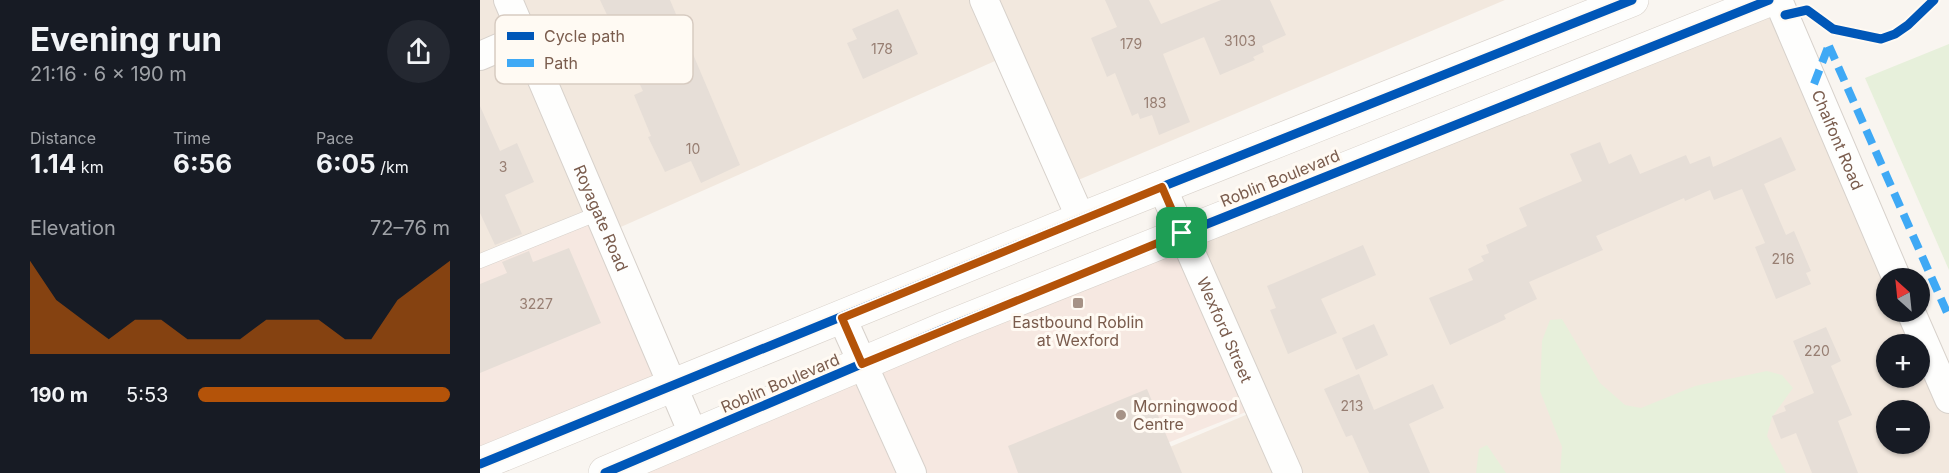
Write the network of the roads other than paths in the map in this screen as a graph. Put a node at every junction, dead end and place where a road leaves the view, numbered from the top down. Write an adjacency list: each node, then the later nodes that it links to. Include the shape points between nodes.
1 (508, 0): 6 (street, Royagate Road)
2 (984, 0): 12 (street)
3 (1632, 0): 10 (main road)
4 (1769, 0): 13 (main road, Roblin Boulevard)
5 (1779, 0): 15 (street, Chalfont Road)
6 (514, 15)
7 (495, 50): 8 (street)
8 (480, 56)
9 (544, 84): 11 (street, Royagate Road)
10 (1162, 187): 12 (main road); 13 (street, Wexford Street)
11 (599, 213): 14 (lane); 19 (street, Royagate Road)
12 (1081, 219): 16 (main road)
13 (1182, 233): 18 (main road, Roblin Boulevard); 25 (street, Wexford Street)
14 (480, 261)
15 (1892, 268)
16 (842, 318): 18 (street); 19 (main road)
17 (1915, 322): 20 (street)
18 (862, 364): 21 (main road, Roblin Boulevard); 24 (street)
19 (673, 386): 21 (street, Royagate Road); 22 (main road)
20 (1949, 399)
21 (694, 436): 23 (main road, Roblin Boulevard)
22 (487, 466)
23 (605, 473)
24 (912, 473)
25 (1288, 473)

